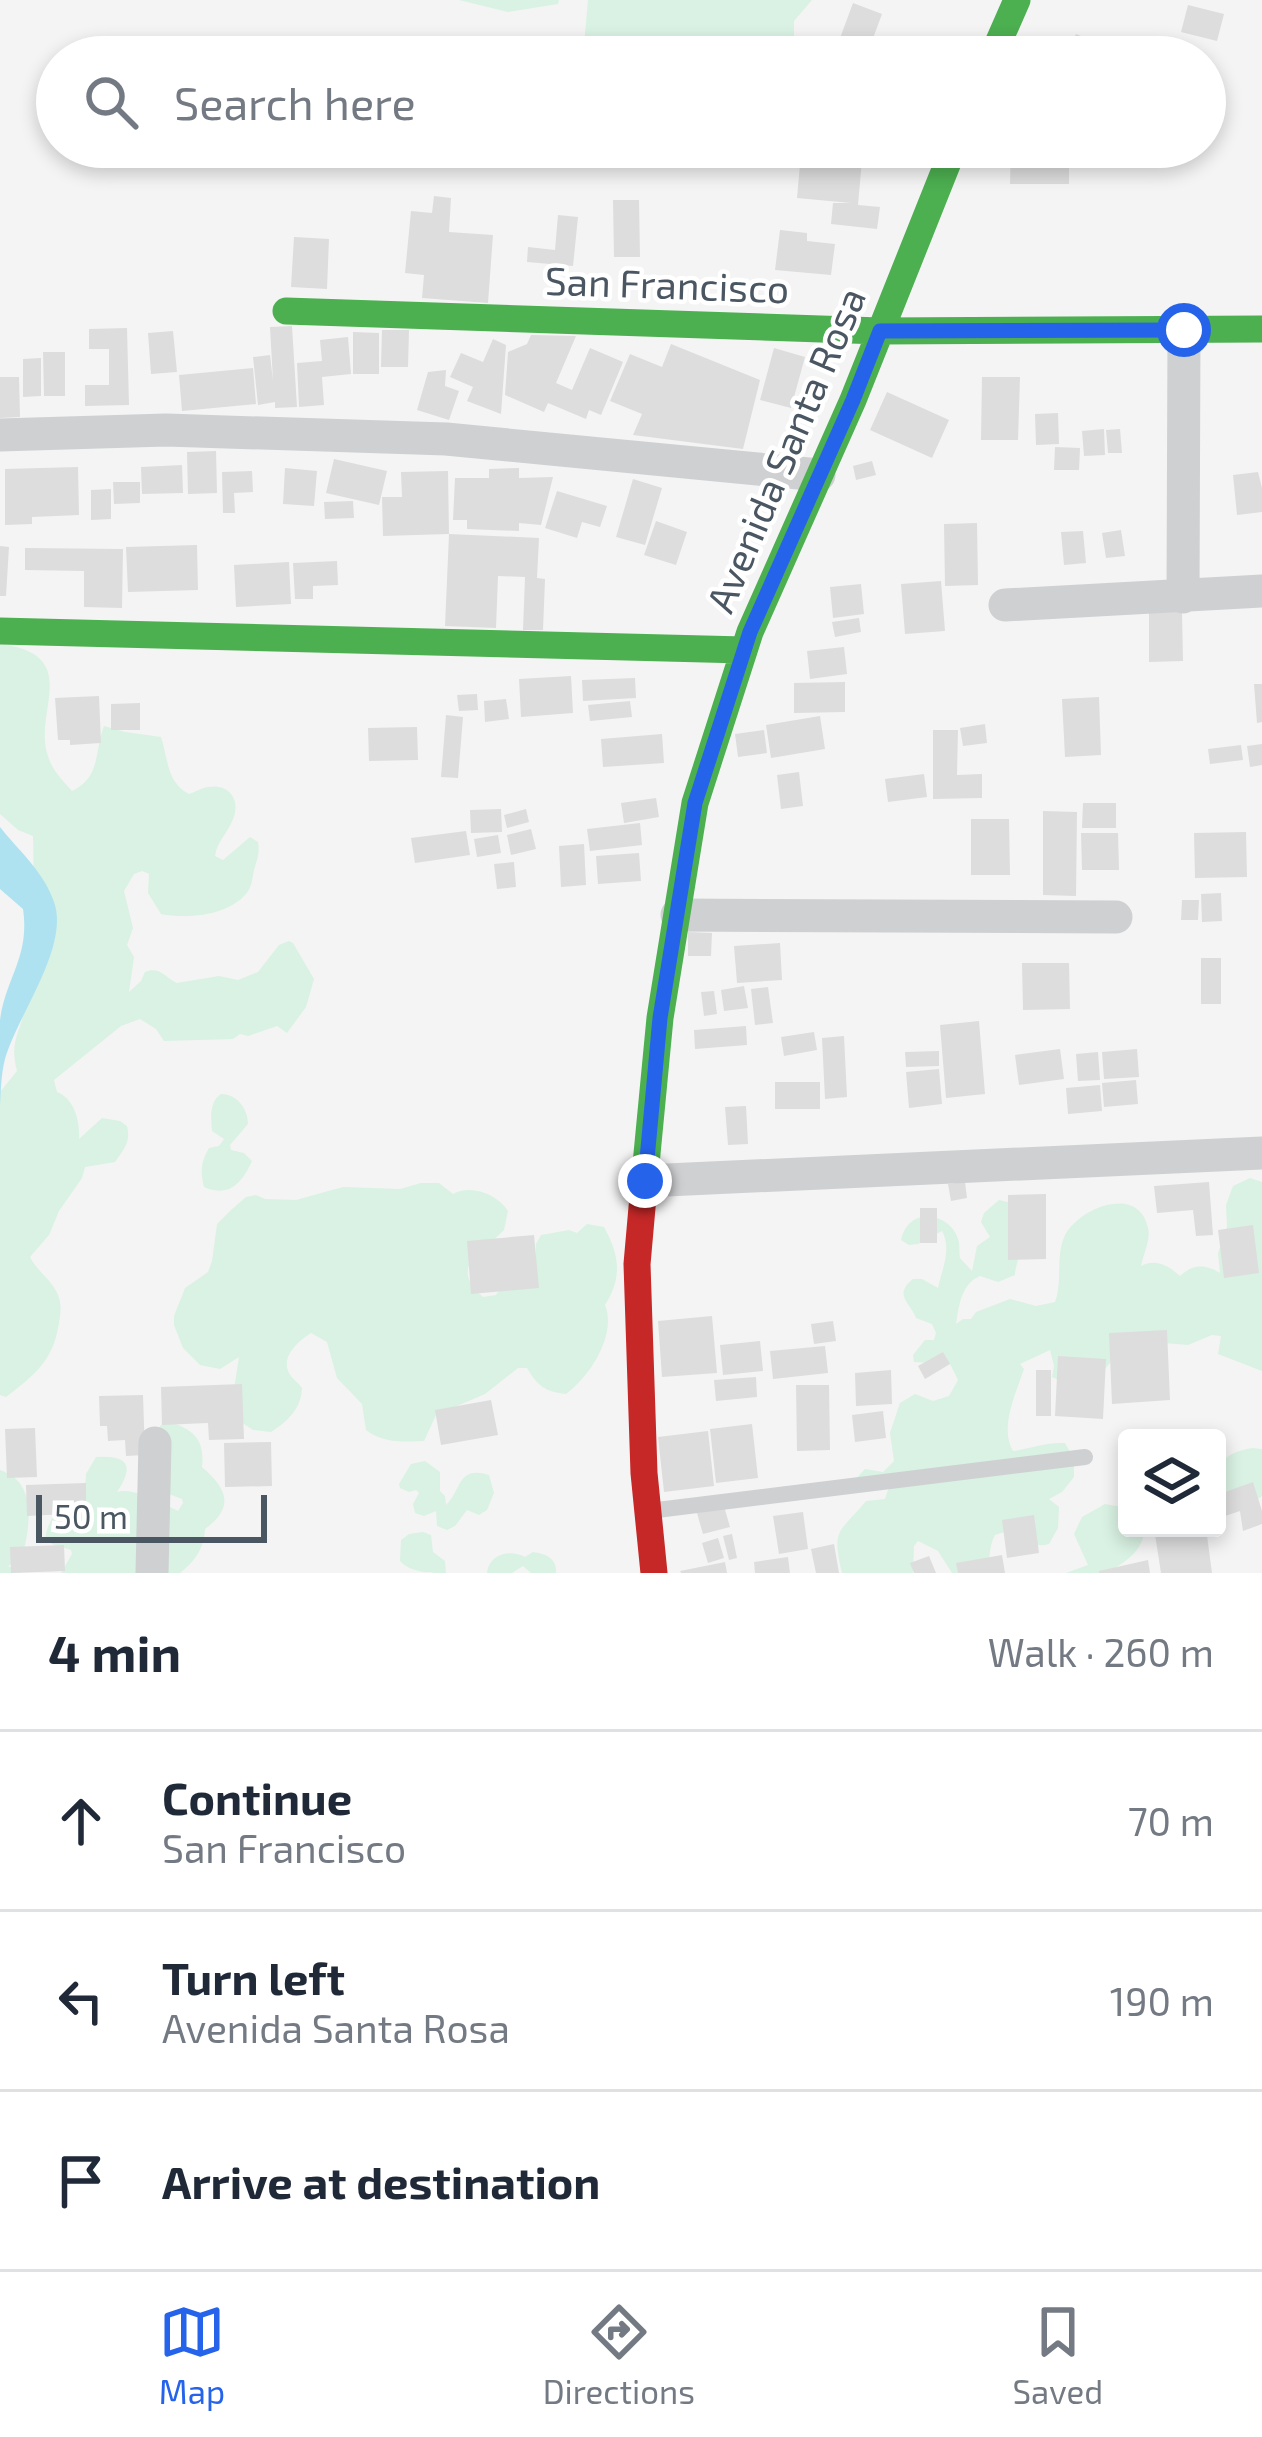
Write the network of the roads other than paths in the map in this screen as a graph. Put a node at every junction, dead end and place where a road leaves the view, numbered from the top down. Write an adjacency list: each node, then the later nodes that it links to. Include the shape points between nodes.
1 (1018, 0): 2 (street)
2 (1002, 36)
3 (946, 168): 7 (street, Avenida Santa Rosa)
4 (286, 311): 7 (street, San Francisco)
5 (1262, 329): 6 (street, San Francisco)
6 (1184, 330): 7 (street, San Francisco); 11 (street)
7 (880, 331): 9 (street, Avenida Santa Rosa)
8 (0, 435): 9 (street, via 166,430 446,439)
9 (819, 475): 14 (street, Avenida Santa Rosa)
10 (1262, 591): 11 (street)
11 (1183, 597): 12 (street)
12 (1005, 605)
13 (0, 632): 14 (street)
14 (744, 650): 15 (street, Avenida Santa Rosa, via 695,803)
15 (677, 915): 16 (street); 18 (street, Avenida Santa Rosa)
16 (1116, 917)
17 (1262, 1153): 18 (street)
18 (645, 1181): 21 (street, Avenida Santa Rosa, via 637,1264)
19 (155, 1443): 22 (street)
20 (1085, 1457): 21 (lane)
21 (649, 1511): 23 (street, Avenida Santa Rosa)
22 (152, 1573)
23 (654, 1573)

